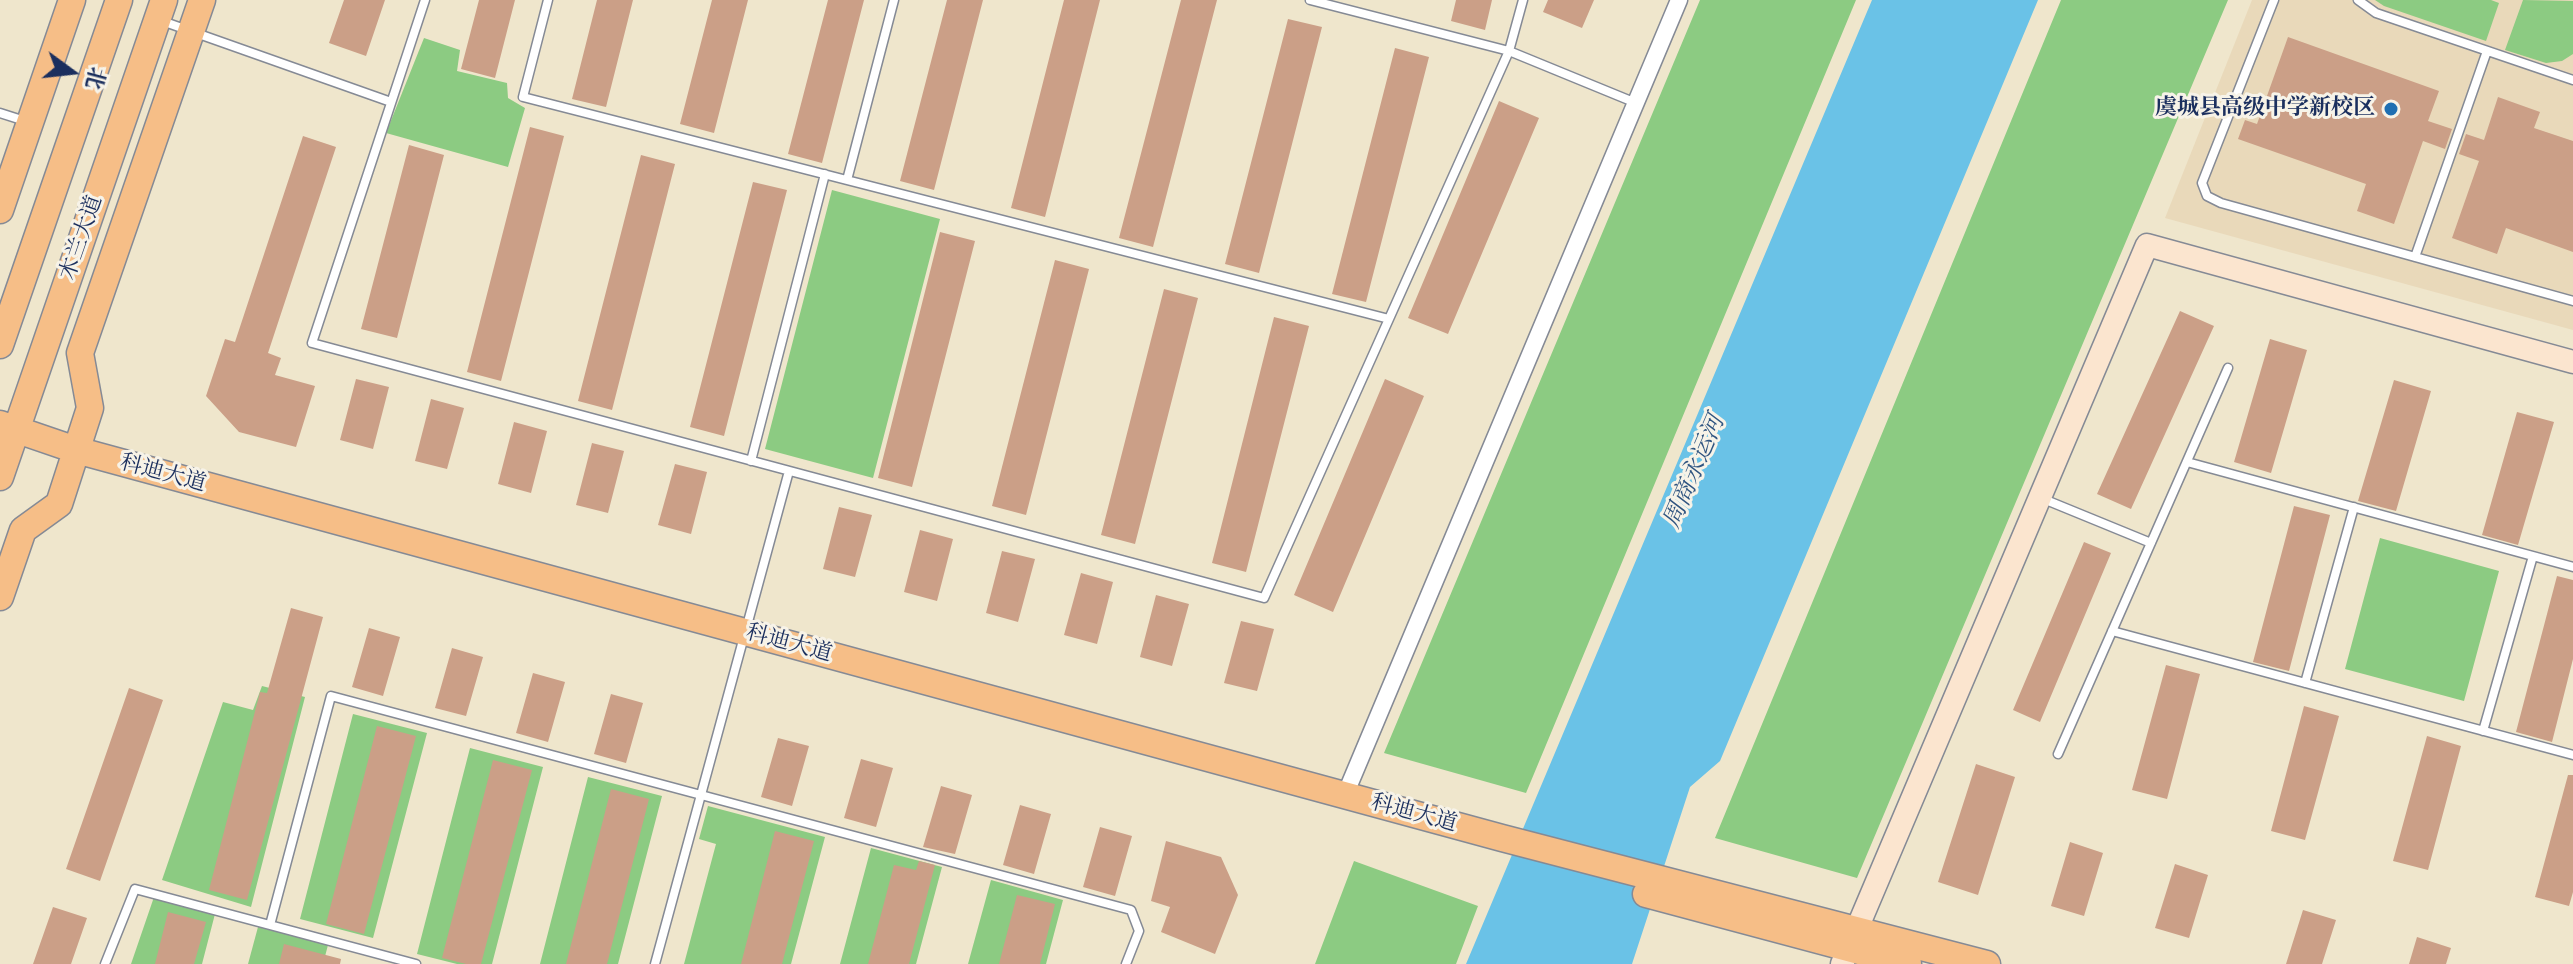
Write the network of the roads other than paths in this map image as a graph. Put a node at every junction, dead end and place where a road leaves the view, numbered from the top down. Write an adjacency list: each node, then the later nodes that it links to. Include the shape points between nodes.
1 (72, 0): 20 (main road)
2 (119, 0): 27 (main road, 木兰大道)
3 (202, 0): 13 (main road)
4 (425, 0): 17 (lane)
5 (548, 0): 21 (lane, via 523,97)
6 (894, 0): 22 (lane)
7 (1310, 0): 14 (lane)
8 (1523, 0): 14 (lane)
9 (1679, 0): 18 (street)
10 (2274, 0): 24 (lane, via 2202,183 2207,196)
11 (2358, 0): 15 (lane, via 2376,13)
12 (161, 10): 13 (lane); 30 (main road, 木兰大道)
13 (191, 32): 17 (lane); 31 (main road, via 80,353 90,408)
14 (1509, 51): 18 (lane); 26 (lane)
15 (2487, 51): 16 (lane); 24 (lane)
16 (2573, 80)
17 (391, 102): 32 (lane, via 312,343)
18 (1636, 103): 49 (street)
19 (0, 113): 20 (lane)
20 (30, 122): 23 (main road)
21 (825, 174): 22 (lane); 32 (lane)
22 (847, 180): 26 (lane)
23 (0, 210)
24 (2415, 257): 25 (lane)
25 (2573, 301)
26 (1389, 319): 34 (lane, via 1264,598)
27 (0, 345)
28 (2573, 362): 36 (street, via 2147,245)
29 (2228, 368): 33 (lane)
30 (7, 435): 31 (main road, 科迪大道); 35 (main road, 木兰大道)
31 (74, 458): 41 (main road, via 59,504 23,530); 43 (main road, 科迪大道)
32 (751, 461): 34 (lane)
33 (2187, 462): 37 (lane); 38 (lane)
34 (789, 471): 43 (lane)
35 (0, 477)
36 (2039, 498): 38 (lane); 52 (street)
37 (2354, 507): 39 (lane); 44 (lane)
38 (2151, 543): 42 (lane)
39 (2533, 556): 40 (lane); 45 (lane)
40 (2573, 567)
41 (0, 597)
42 (2112, 631): 44 (lane); 46 (lane)
43 (743, 640): 48 (lane); 49 (main road, 科迪大道); 50 (main road, 科迪大道)
44 (2305, 683): 45 (lane)
45 (2483, 731): 47 (lane)
46 (2058, 754)
47 (2573, 755)
48 (701, 793): 51 (lane, via 331,696); 55 (lane); 56 (lane, via 1131,910 1139,931)
49 (1345, 795): 50 (main road, 科迪大道)
50 (1500, 845): 52 (main road)
51 (270, 925): 53 (lane, via 135,889); 54 (lane)
52 (1849, 944): 57 (main road); 58 (main road)
53 (105, 964)
54 (416, 964)
55 (655, 964)
56 (1126, 964)
57 (1908, 964)
58 (1987, 964)

